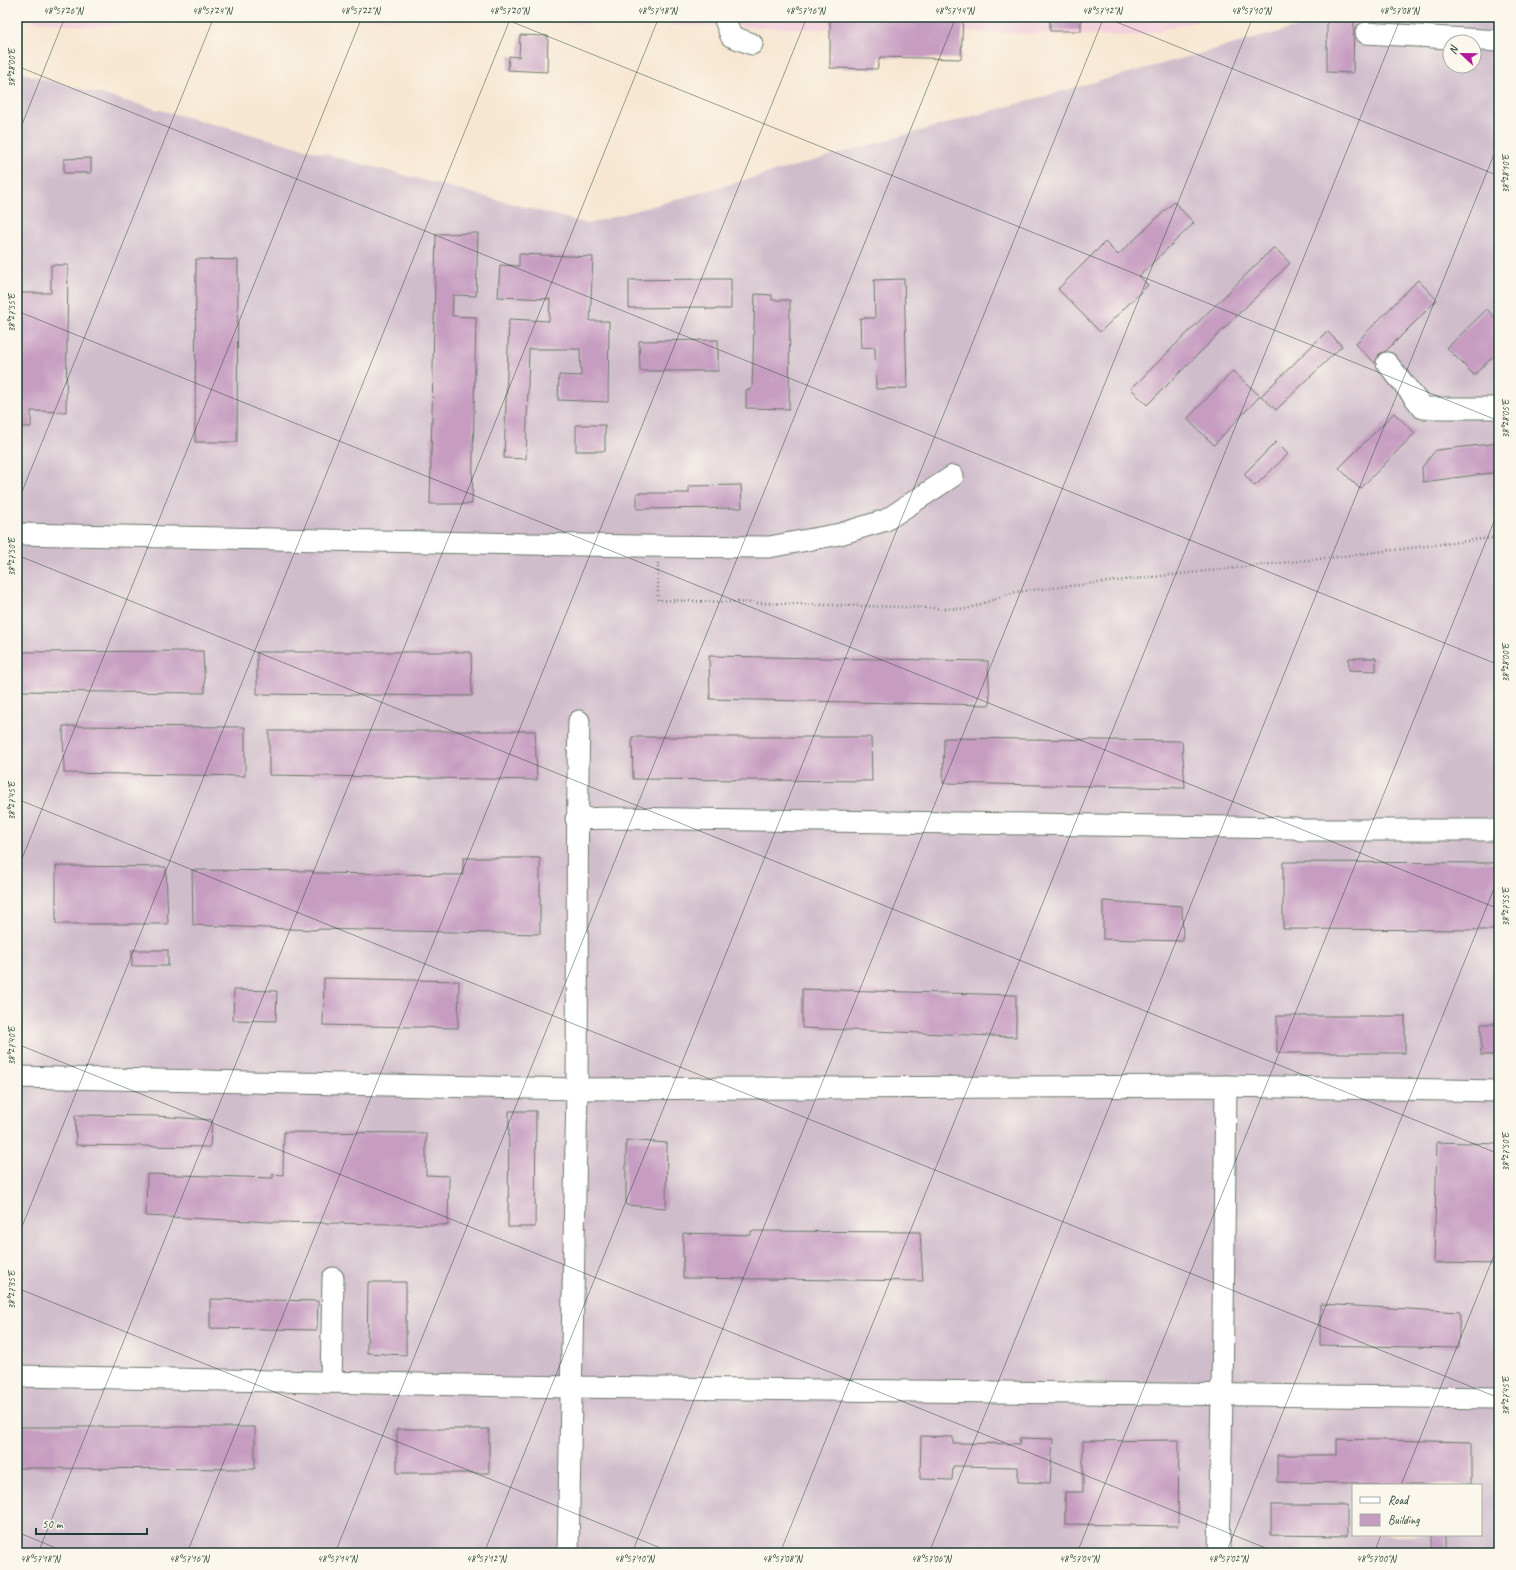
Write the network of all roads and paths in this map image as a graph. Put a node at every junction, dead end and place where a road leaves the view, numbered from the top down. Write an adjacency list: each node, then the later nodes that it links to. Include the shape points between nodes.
1 (724, 17): 4 (street, via 731,36)
2 (1366, 33): 3 (street)
3 (1499, 41)
4 (752, 44)
5 (1387, 364): 6 (street, via 1423,408)
6 (1499, 408)
7 (953, 476): 10 (street, via 886,520 840,534 769,547)
8 (17, 534): 10 (street)
9 (1499, 537): 10 (path, via 1015,592 967,609 658,600)
10 (658, 546)
11 (579, 721): 12 (street)
12 (576, 819): 13 (street, via 1301,830); 16 (street)
13 (1499, 830)
14 (17, 1078): 16 (street)
15 (1226, 1086): 16 (street); 17 (street); 22 (street)
16 (577, 1089): 21 (street)
17 (1499, 1091)
18 (333, 1278): 20 (street)
19 (17, 1376): 20 (street)
20 (331, 1382): 21 (street)
21 (570, 1387): 22 (street); 24 (street)
22 (1222, 1394): 23 (street); 25 (street)
23 (1499, 1398)
24 (568, 1553)
25 (1219, 1553)

